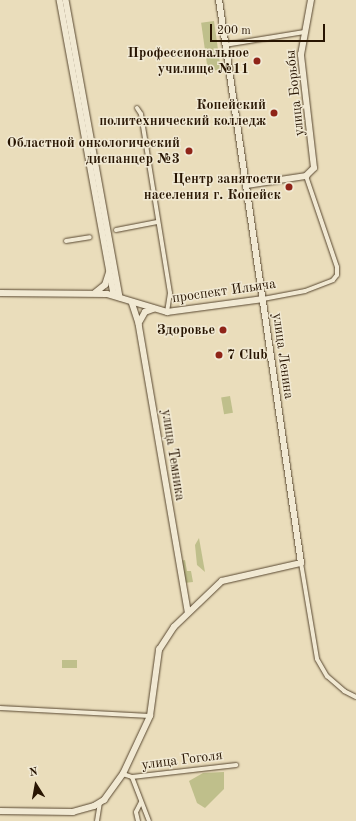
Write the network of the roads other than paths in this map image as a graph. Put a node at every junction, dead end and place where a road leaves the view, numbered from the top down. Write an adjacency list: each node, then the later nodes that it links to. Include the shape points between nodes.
1 (60, 0): 8 (street)
2 (66, 0): 8 (street)
3 (219, 0): 6 (street, улица Ленина)
4 (311, 0): 5 (street, улица Борьбы)
5 (304, 32): 6 (street); 9 (street, улица Борьбы, via 302,65 315,160 313,171)
6 (225, 45): 10 (street, улица Ленина)
7 (137, 108): 11 (street, via 141,114)
8 (84, 117): 15 (street); 19 (street)
9 (306, 176): 10 (street); 20 (street, проспект Ильича, via 337,268 337,275 333,280 305,290)
10 (247, 185): 20 (street, улица Ленина)
11 (157, 222): 12 (street); 23 (street, via 170,293)
12 (116, 230)
13 (90, 237): 14 (street)
14 (66, 241)
15 (109, 271): 17 (street, via 105,285); 18 (street)
16 (0, 293): 17 (street, проспект Ильича)
17 (95, 294): 18 (street, проспект Ильича)
18 (114, 296): 19 (street, проспект Ильича)
19 (120, 297): 21 (street, проспект Ильича)
20 (263, 299): 23 (street, проспект Ильича); 25 (street, улица Ленина)
21 (132, 302): 22 (street, проспект Ильича); 24 (street, улица Темника)
22 (153, 310): 23 (street, проспект Ильича); 24 (street, via 145,312)
23 (167, 312)
24 (139, 324): 26 (street, улица Темника)
25 (301, 563): 26 (street, via 222,581); 27 (street, улица Ленина, via 317,659 327,676 344,691)
26 (188, 612): 29 (street, via 159,650)
27 (356, 697)
28 (0, 708): 29 (street)
29 (150, 716): 31 (street)
30 (236, 765): 32 (street, улица Гоголя)
31 (123, 774): 32 (street); 34 (street, via 113,791)
32 (132, 777): 33 (street)
33 (140, 802): 37 (street, via 136,812); 38 (street)
34 (100, 803): 35 (street, via 73,812); 36 (street)
35 (0, 811)
36 (97, 821)
37 (138, 821)
38 (149, 821)

